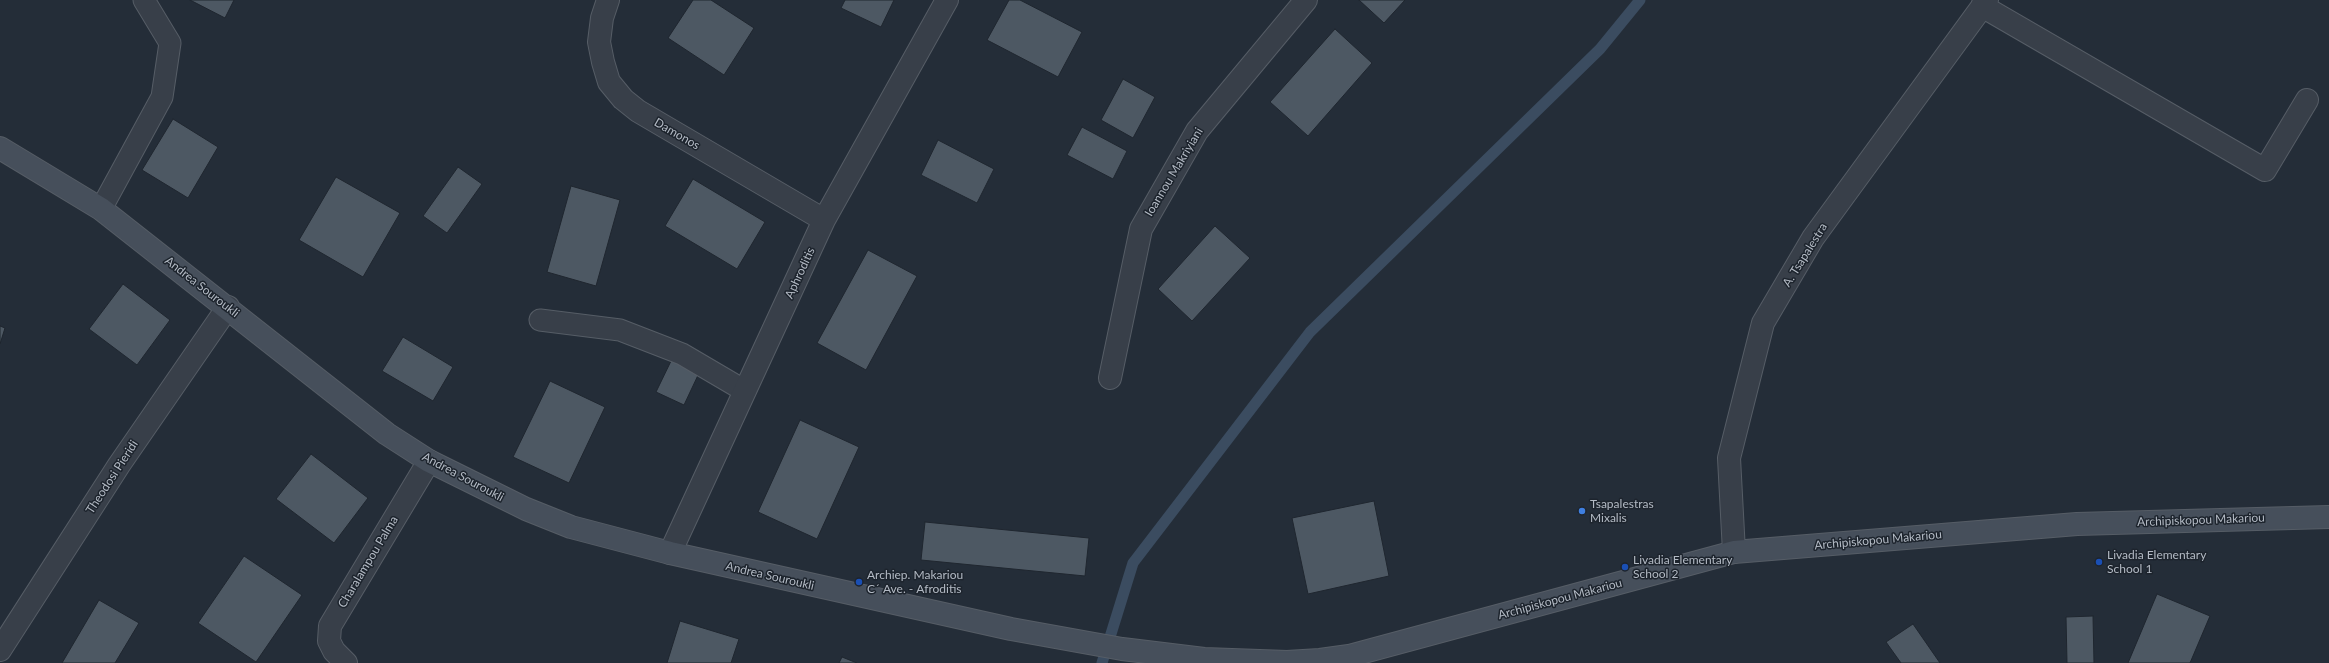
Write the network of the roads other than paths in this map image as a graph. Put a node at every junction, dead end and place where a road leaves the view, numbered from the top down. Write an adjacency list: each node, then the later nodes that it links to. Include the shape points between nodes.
1 (144, 0): 8 (lane, via 170,43 162,98)
2 (608, 0): 9 (street, Damonos, via 602,18 599,42 602,62 609,82 623,99 638,111)
3 (947, 0): 9 (street, Aphroditis)
4 (1306, 0): 12 (street, Ioannou Makriyiani, via 1197,131 1141,229)
5 (1984, 3): 6 (street, via 2265,170); 16 (street, A. Tsapalestra, via 1813,238 1763,323 1729,458)
6 (2307, 100)
7 (0, 148): 8 (main road, Andrea Souroukli)
8 (101, 209): 10 (main road, Andrea Souroukli)
9 (824, 220): 13 (street, Aphroditis)
10 (228, 307): 14 (main road, Andrea Souroukli, via 348,404); 19 (street, Theodosi Pieridi, via 119,465)
11 (540, 320): 13 (lane, via 620,330 682,354)
12 (1110, 378)
13 (745, 391): 17 (street, Aphroditis)
14 (429, 461): 17 (main road, Andrea Souroukli, via 526,509 571,527); 21 (street, Charalampou Palma, via 330,626 330,640 334,651)
15 (2329, 517): 16 (main road, Archipiskopou Makariou, via 2077,524)
16 (1734, 552): 20 (main road, Archipiskopou Makariou)
17 (670, 553): 18 (main road, Andrea Souroukli)
18 (1011, 629): 20 (main road, Archipiskopou Makariou, via 1204,659 1287,662)
19 (0, 650)
20 (1348, 660)
21 (346, 663)

